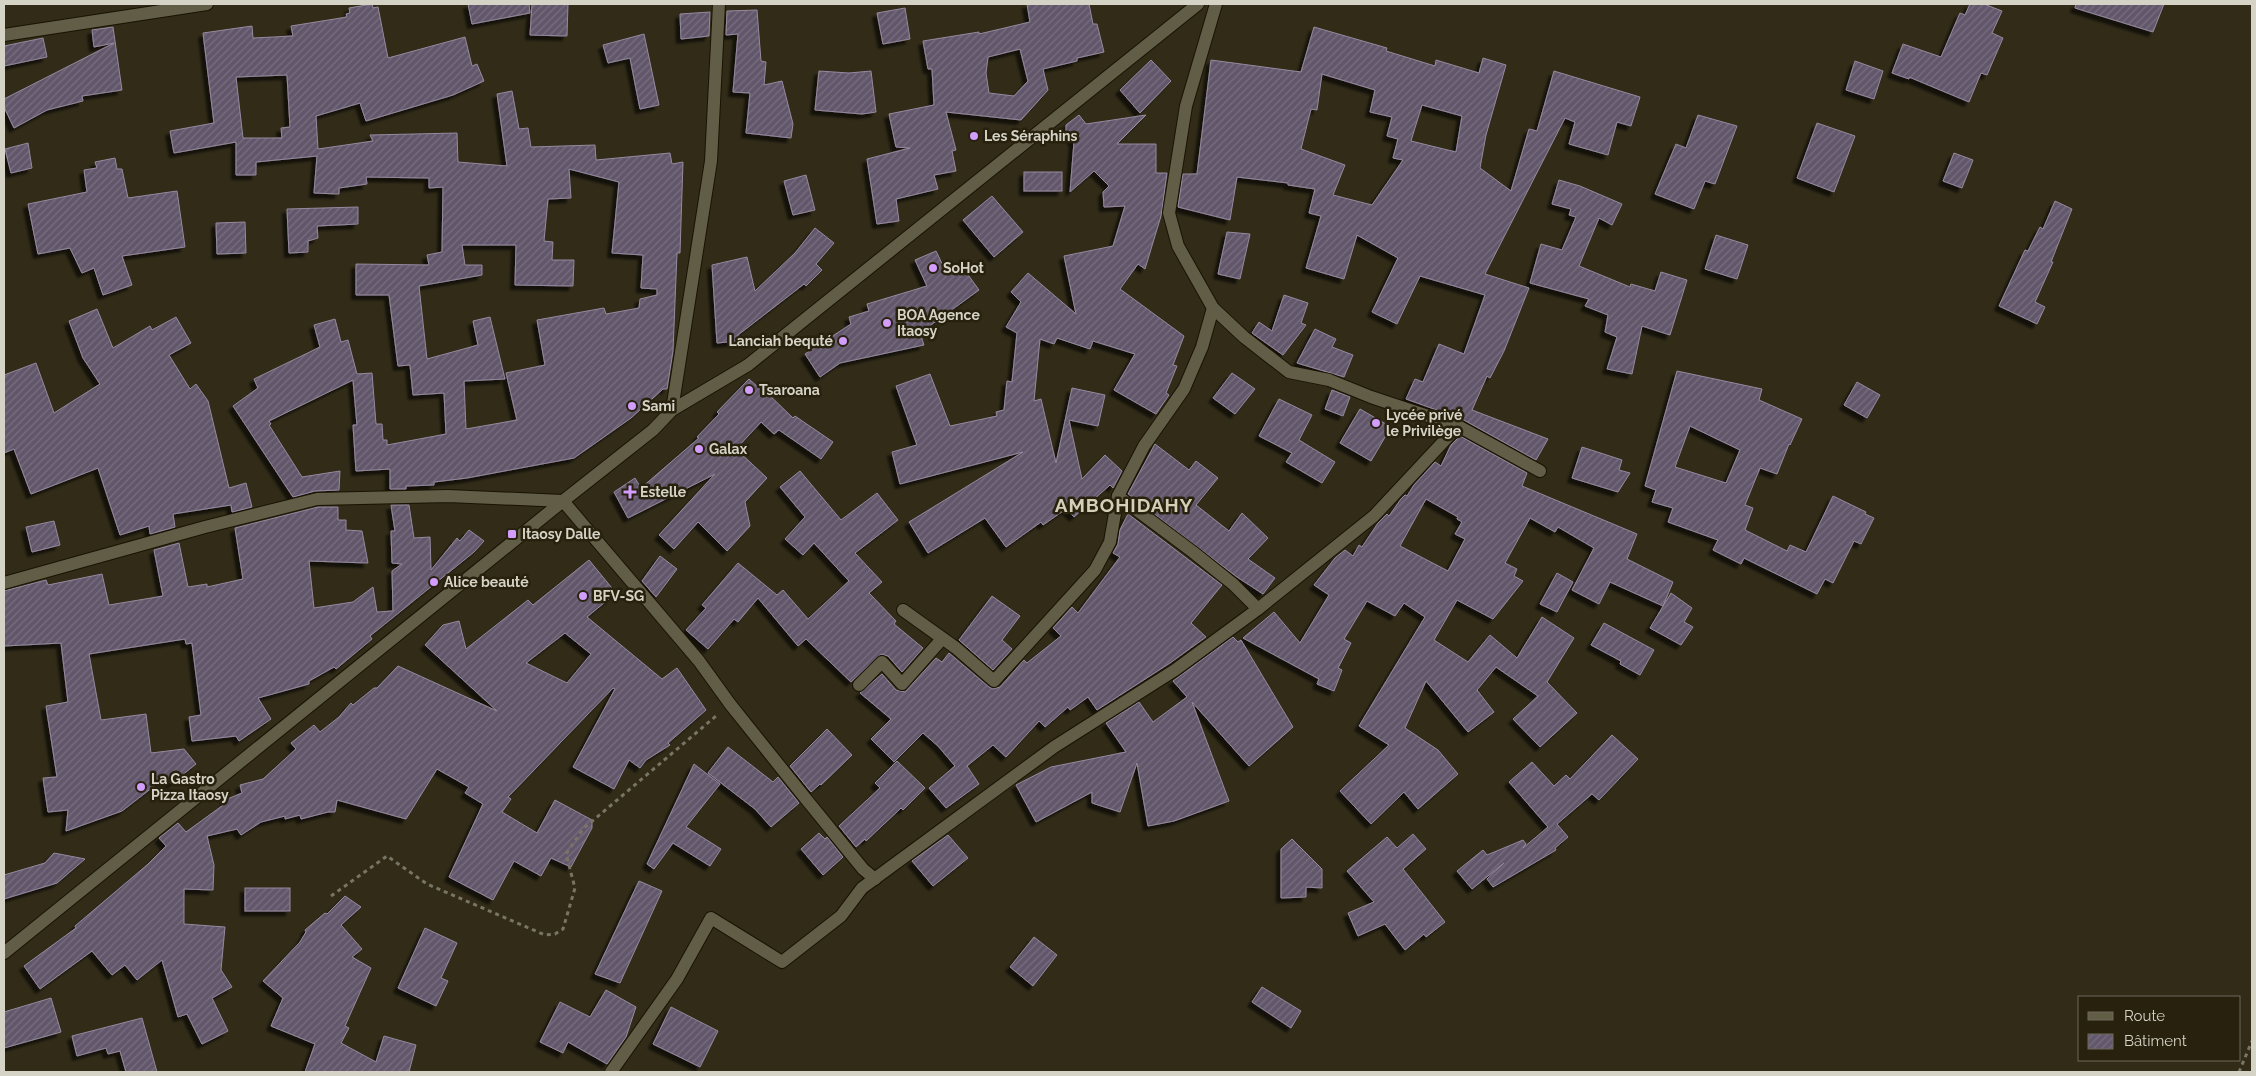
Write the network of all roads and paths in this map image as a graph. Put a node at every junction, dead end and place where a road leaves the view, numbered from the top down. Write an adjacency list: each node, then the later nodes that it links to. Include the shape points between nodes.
1 (207, 4): 5 (street)
2 (719, 4): 7 (street, via 711,161)
3 (1198, 4): 7 (street, via 748,365)
4 (1216, 4): 6 (street, via 1186,106 1168,213 1178,246)
5 (4, 35)
6 (1213, 308): 8 (street, via 1289,372 1329,380); 10 (street, via 1202,347 1184,389 1144,446)
7 (672, 410): 11 (street, via 653,430)
8 (1458, 426): 9 (street); 13 (street, via 1374,516)
9 (1540, 471)
10 (1118, 496): 13 (street, via 1200,557); 15 (street, via 1110,542 1095,570 994,681)
11 (563, 501): 12 (street, via 448,496 317,499); 17 (street, via 700,661); 20 (street)
12 (4, 583)
13 (1258, 609): 18 (street, via 1175,670 1054,748)
14 (904, 610): 15 (street)
15 (942, 639): 16 (street, via 902,684 882,662)
16 (859, 685)
17 (730, 704): 18 (street, via 853,857); 19 (path, via 583,828 566,854 575,888 563,929 555,934 545,935 428,884 387,856)
18 (875, 879): 22 (street, via 862,888 841,916 782,962 711,918 677,979)
19 (331, 896)
20 (4, 953)
21 (2252, 1041): 23 (path)
22 (611, 1072)
23 (2239, 1072)

